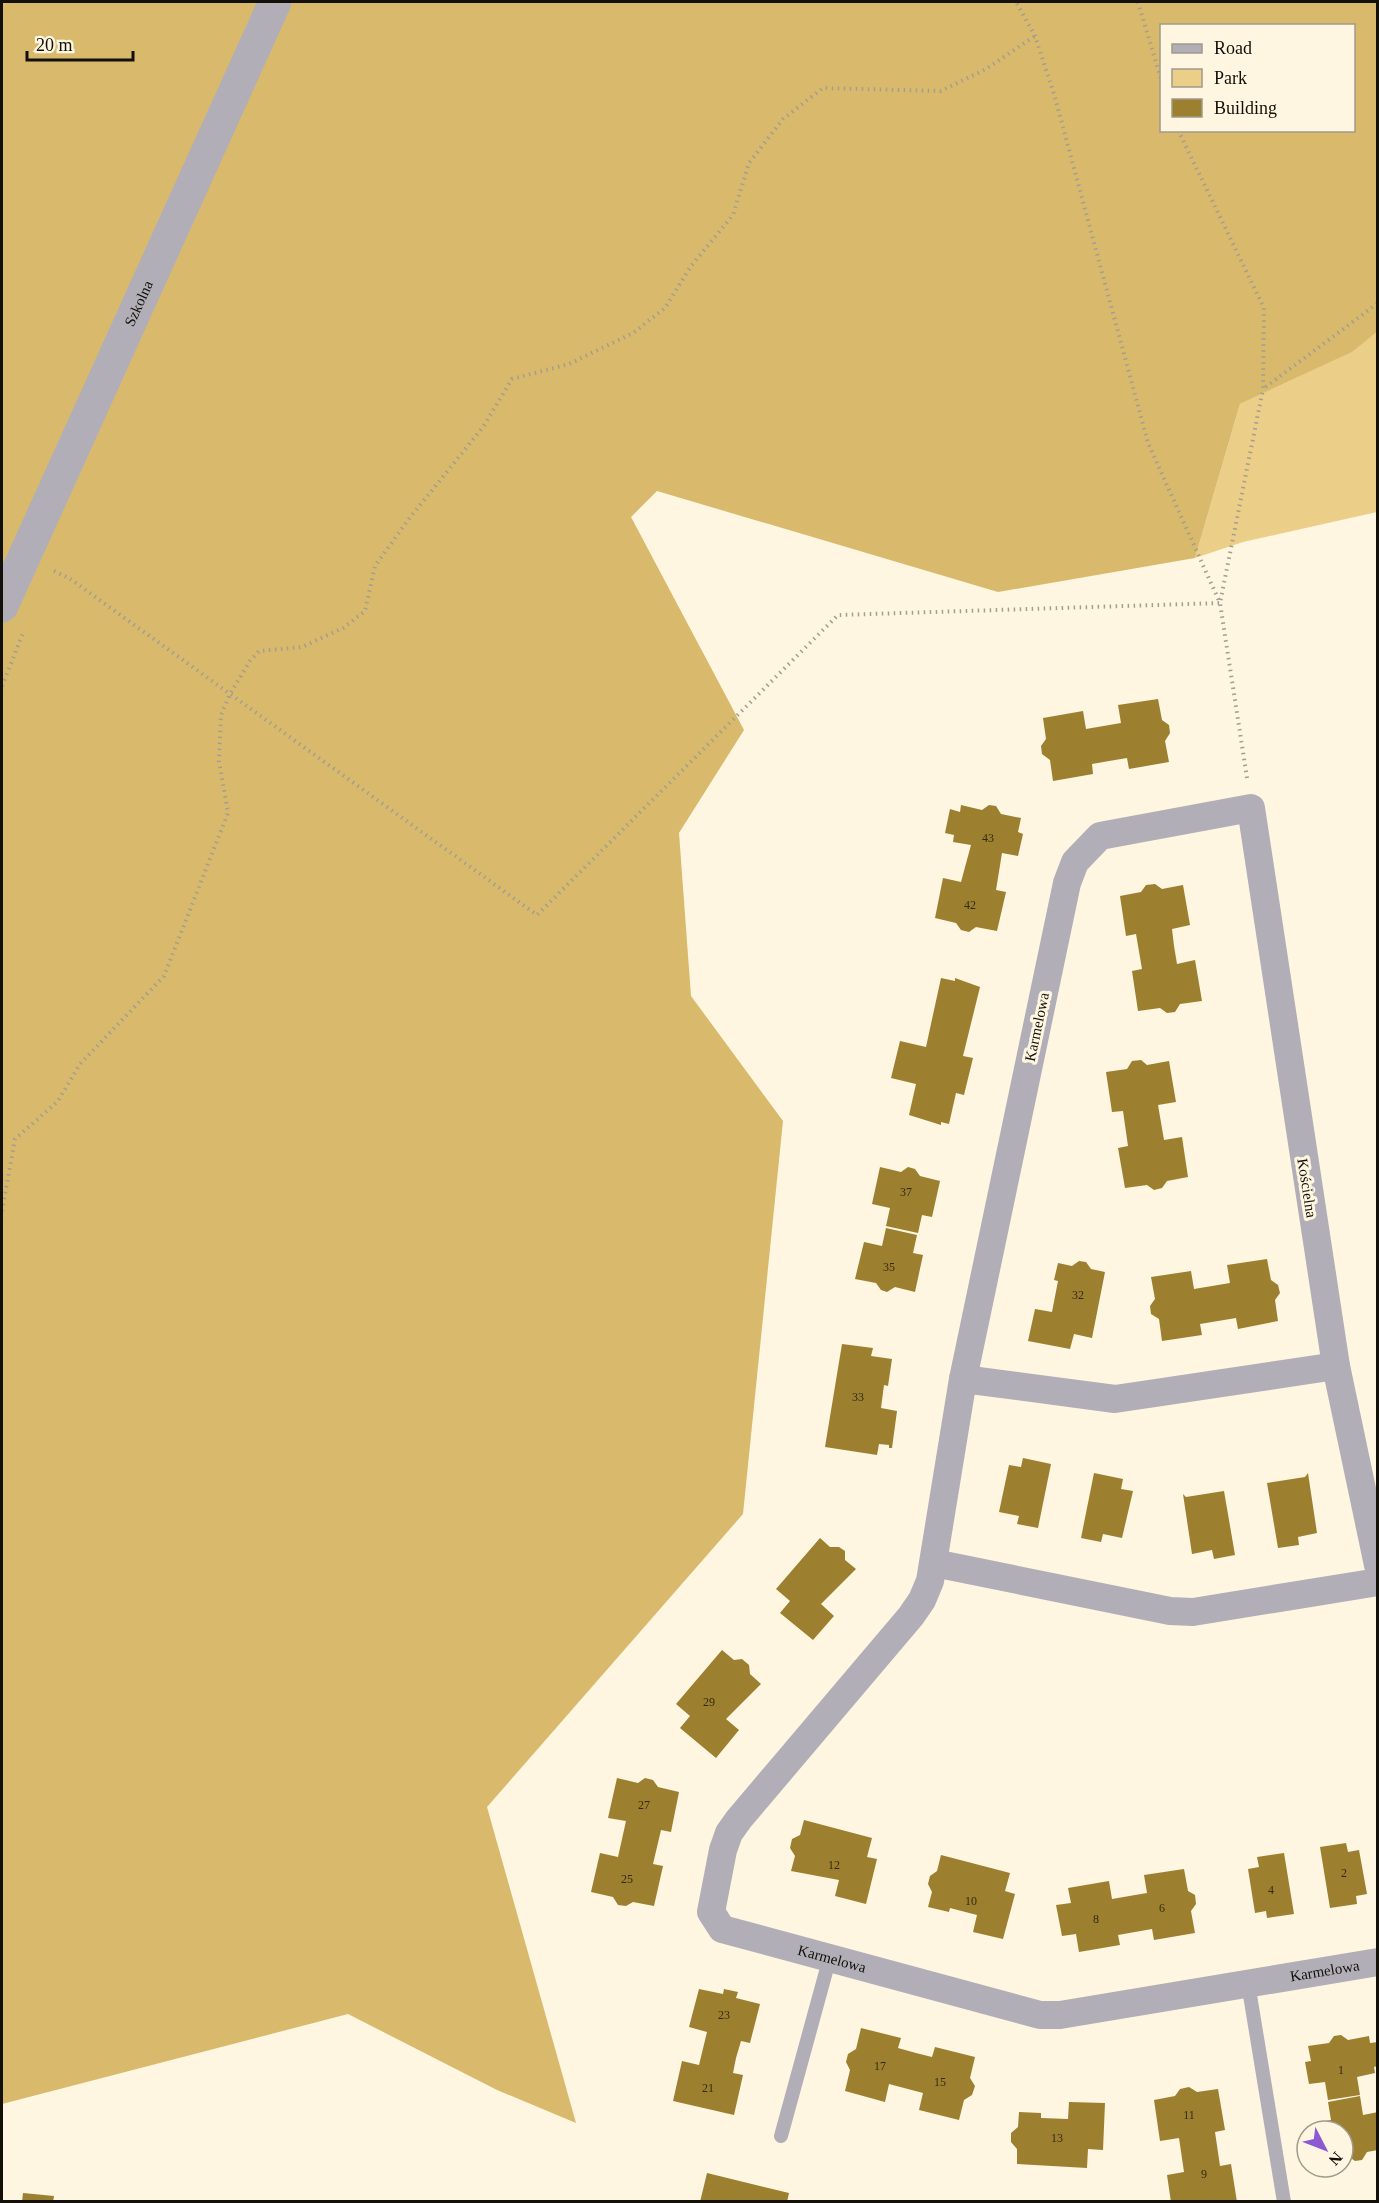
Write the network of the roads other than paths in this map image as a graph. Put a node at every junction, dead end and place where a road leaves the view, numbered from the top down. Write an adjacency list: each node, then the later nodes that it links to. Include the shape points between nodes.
1 (275, 2): 2 (street, Szkolna)
2 (2, 606)
3 (1251, 808): 4 (street, Kościelna); 5 (street, Karmelowa, via 1100,836 1075,862 1067,883)
4 (1336, 1366): 5 (street, via 1115,1399); 7 (street, Kościelna)
5 (963, 1379): 6 (street, Karmelowa)
6 (934, 1563): 8 (street, via 1170,1611 1193,1612); 9 (street, Karmelowa, via 922,1600 911,1616 739,1819 723,1850 711,1912 722,1929)
7 (1377, 1565)
8 (1377, 1582)
9 (830, 1957): 11 (street, Karmelowa, via 1040,2015 1060,2015); 12 (lane)
10 (1377, 1962): 11 (street, Karmelowa)
11 (1248, 1983): 13 (lane)
12 (781, 2136)
13 (1284, 2202)

